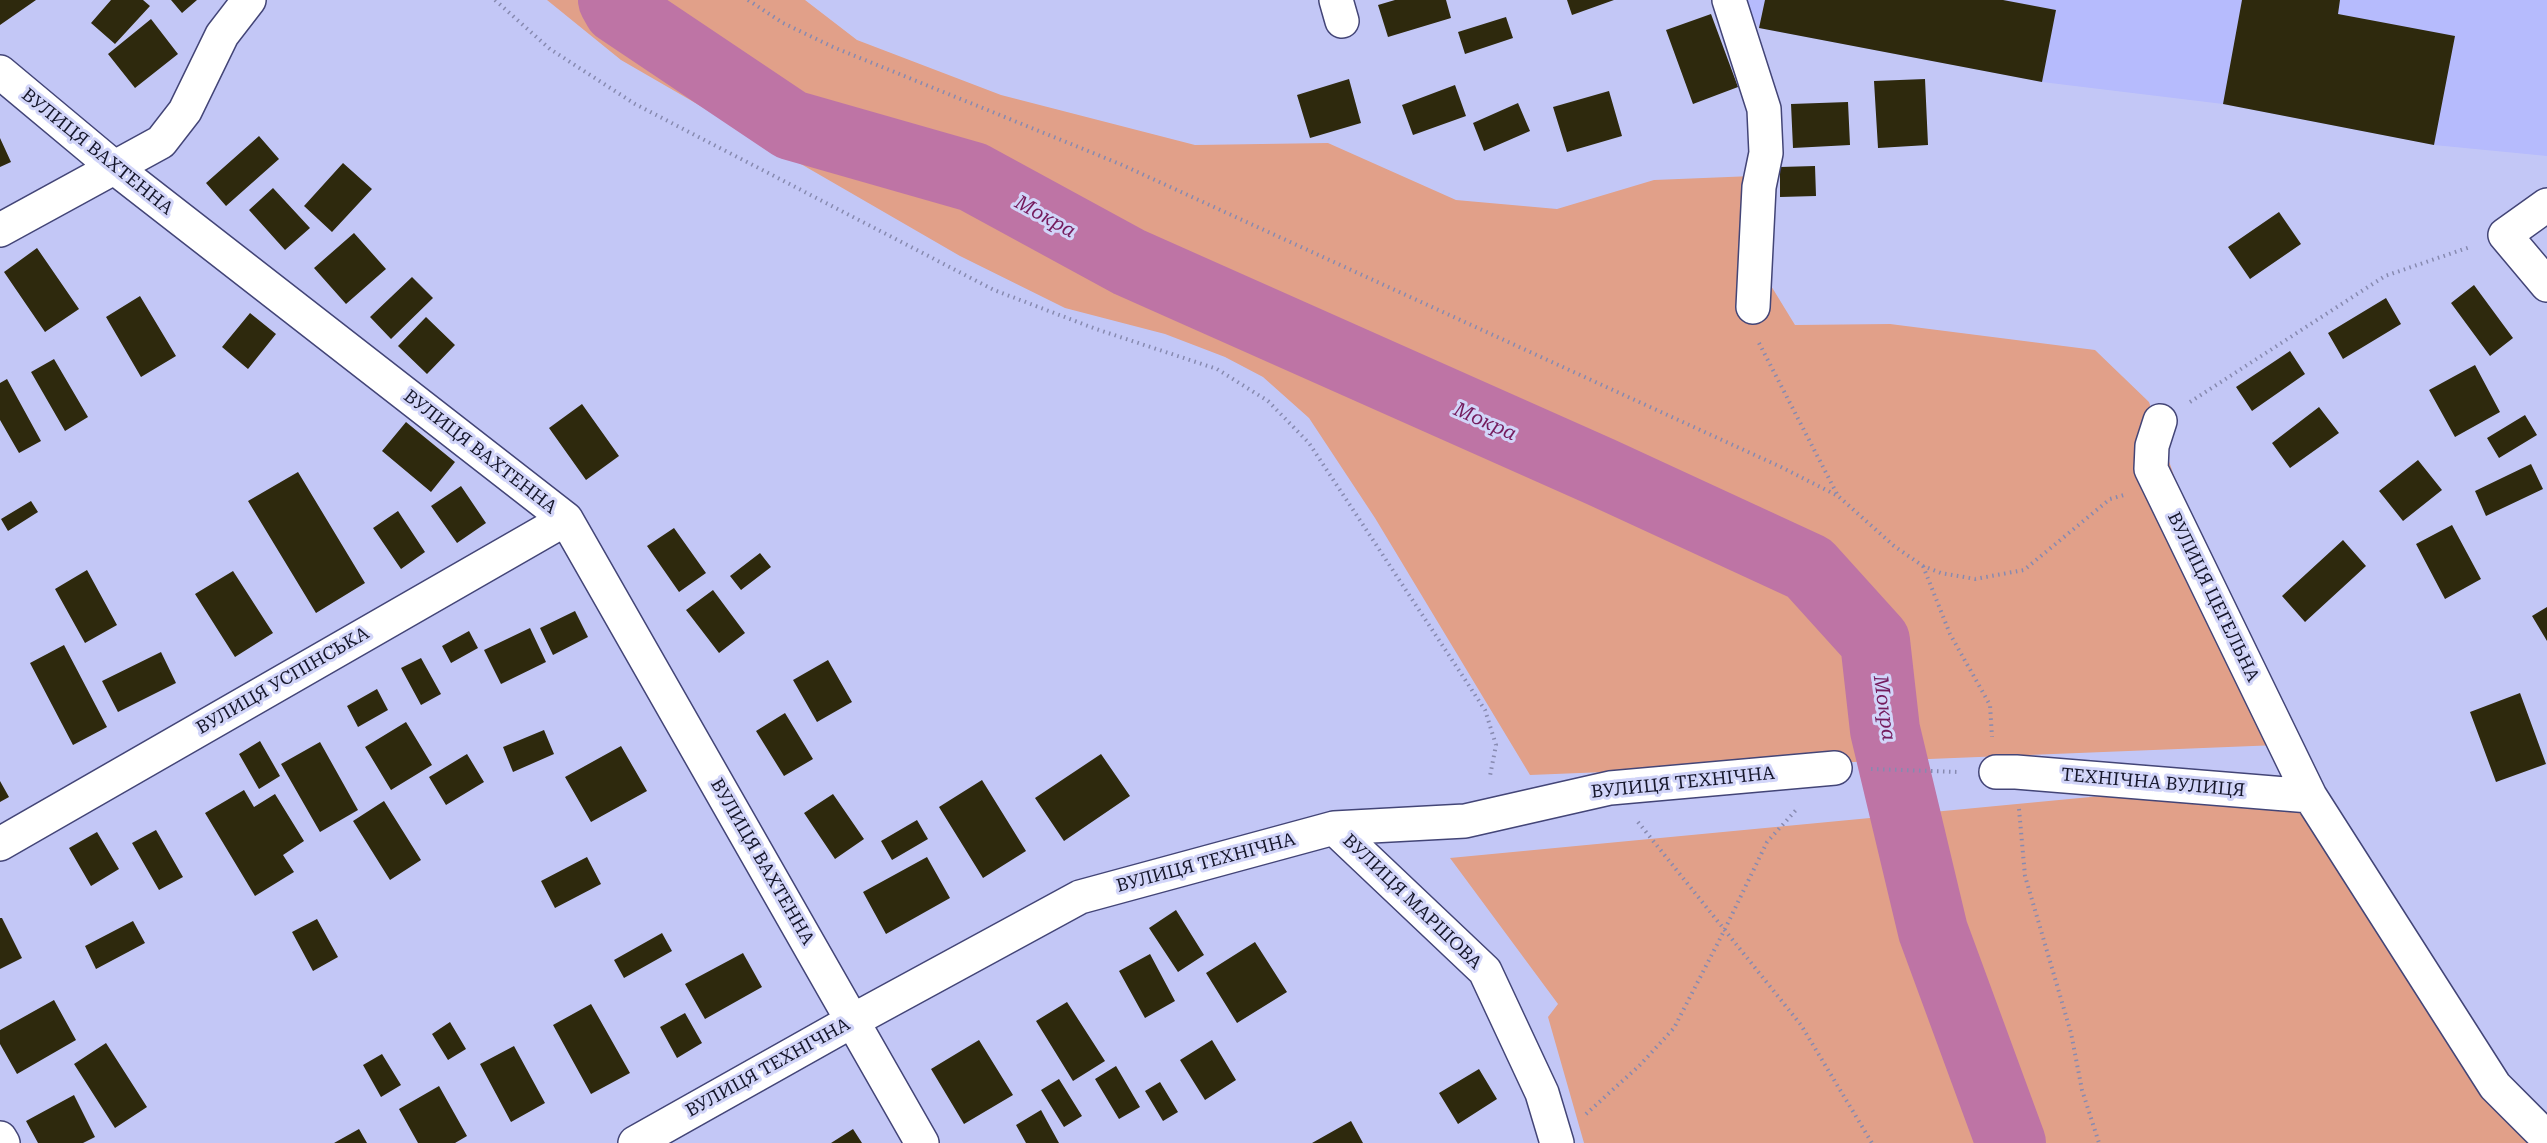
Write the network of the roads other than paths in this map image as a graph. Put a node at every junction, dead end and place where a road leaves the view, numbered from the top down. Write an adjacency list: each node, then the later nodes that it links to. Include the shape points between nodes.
1 (249, 0): 4 (street, via 222,35 185,111 161,142)
2 (1729, 0): 8 (street, via 1764,108 1766,153)
3 (0, 72): 4 (street, ВУЛИЦЯ ВАХТЕННА)
4 (115, 168): 6 (street); 10 (street, ВУЛИЦЯ ВАХТЕННА)
5 (2547, 205): 7 (street, via 2505,235)
6 (0, 230)
7 (2547, 285)
8 (1752, 307)
9 (2160, 422): 13 (street, ВУЛИЦЯ ЦЕГЕЛЬНА, via 2152,446 2151,469)
10 (566, 519): 15 (street, ВУЛИЦЯ УСПІНСЬКА); 16 (street, ВУЛИЦЯ ВАХТЕННА)
11 (1835, 768): 14 (street, ВУЛИЦЯ ТЕХНІЧНА, via 1610,788 1465,821)
12 (1992, 772): 13 (street, ТЕХНІЧНА ВУЛИЦЯ)
13 (2310, 796): 18 (street, ВУЛИЦЯ ЦЕГЕЛЬНА, via 2495,1086)
14 (1334, 828): 16 (street, ВУЛИЦЯ ТЕХНІЧНА, via 1080,897); 19 (street, ВУЛИЦЯ МАРШОВА, via 1485,971 1542,1093)
15 (0, 844)
16 (852, 1021): 21 (street, ВУЛИЦЯ ТЕХНІЧНА); 22 (street, ВУЛИЦЯ ВАХТЕННА)
17 (0, 1138): 20 (street)
18 (2547, 1138)
19 (1556, 1142)
20 (3, 1143)
21 (635, 1143)
22 (922, 1143)

